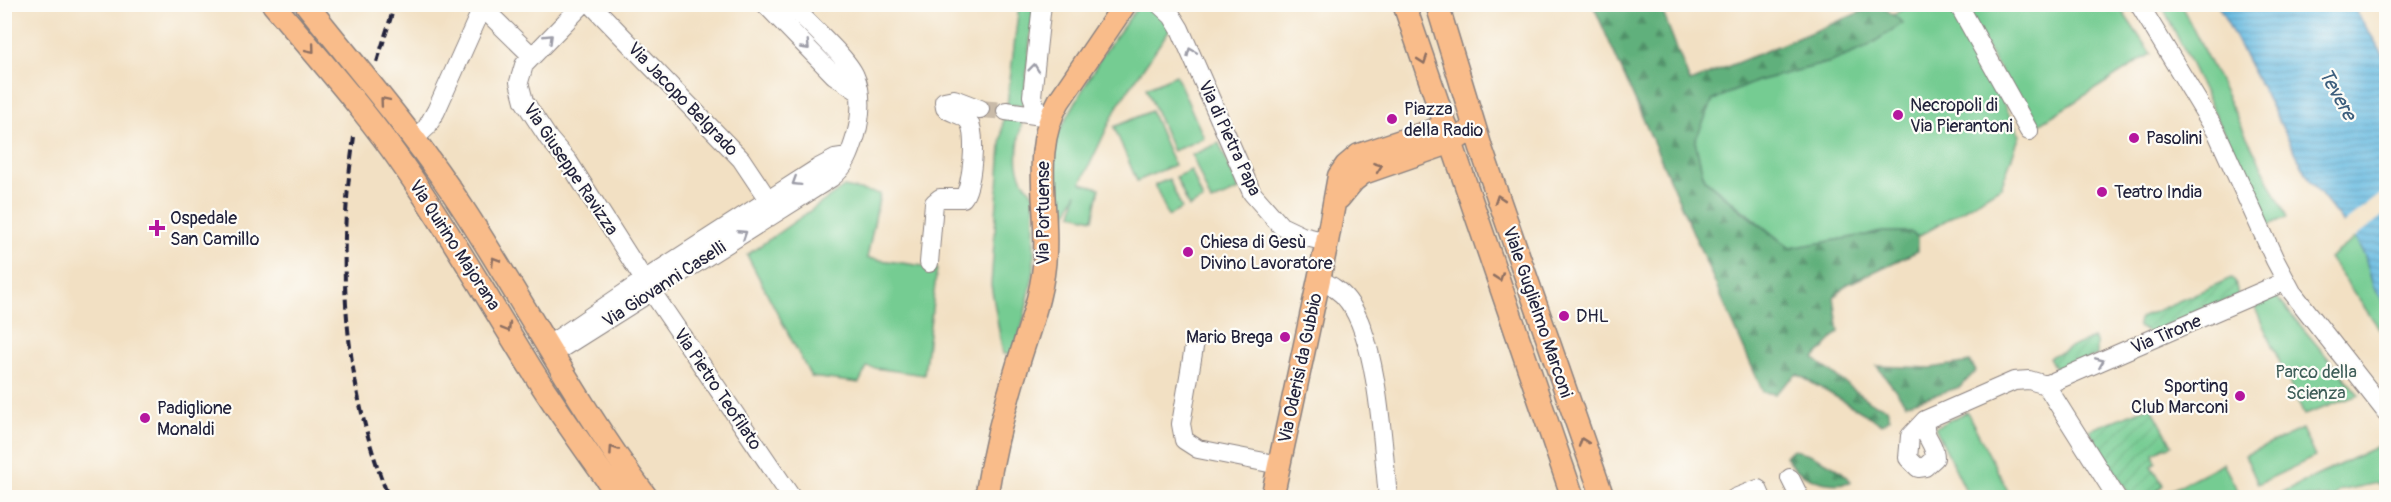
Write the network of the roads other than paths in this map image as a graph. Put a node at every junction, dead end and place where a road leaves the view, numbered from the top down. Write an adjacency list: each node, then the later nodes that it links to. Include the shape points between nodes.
1 (273, 4): 21 (main road, Via Quirino Majorana, one-way to 21)
2 (306, 4): 24 (main road, Via Quirino Majorana, one-way to 2)
3 (583, 4): 15 (street, Via Giuseppe Ravizza, one-way to 3)
4 (591, 4): 25 (street, Via Jacopo Belgrado, via 741,159)
5 (765, 4): 16 (street, one-way to 16, via 834,75)
6 (790, 4): 16 (street, via 850,68)
7 (1042, 4): 19 (street, one-way to 7, via 1037,110 1032,96)
8 (1125, 4): 19 (main road, Via Portuense)
9 (1404, 4): 23 (main road, one-way to 23)
10 (1437, 4): 20 (main road)
11 (1958, 4): 22 (street)
12 (2139, 4): 31 (street, via 2210,121)
13 (1160, 5): 28 (street, Via di Pietra Papa, one-way to 13, via 1281,226 1251,193 1180,29)
14 (484, 6): 15 (street); 24 (street, via 436,111)
15 (532, 56): 32 (street, Via Giuseppe Ravizza, via 520,76 524,101 568,161)
16 (859, 92): 25 (street, Via Giovanni Caselli, via 858,124 848,157 829,162)
17 (980, 109): 29 (street, via 954,99 944,101 945,108 971,125 970,179 963,198 940,198 934,203)
18 (1006, 111): 19 (street)
19 (1051, 117): 44 (main road, Via Portuense, via 1041,170 1046,229 1043,276 1003,416)
20 (1474, 126): 23 (main road); 48 (main road, Viale Guglielmo Marconi, one-way to 20)
21 (378, 130): 24 (main road, via 401,140); 26 (main road, Via Quirino Majorana)
22 (2029, 131)
23 (1449, 134): 28 (main road, Via Oderisi da Gubbio, via 1353,181 1335,204); 47 (main road, Viale Guglielmo Marconi, one-way to 47)
24 (415, 138): 27 (main road, Via Quirino Majorana)
25 (773, 206): 32 (street, Via Giovanni Caselli)
26 (435, 213): 27 (main road, via 439,208 453,208); 35 (main road, Via Quirino Majorana, one-way to 35)
27 (469, 218): 34 (main road, Via Quirino Majorana, one-way to 27)
28 (1327, 242): 30 (main road, Via Oderisi da Gubbio)
29 (929, 263)
30 (1319, 279): 39 (main road, Via Oderisi da Gubbio); 46 (street, via 1350,303 1365,335 1375,381)
31 (2286, 281): 36 (street, Via Tirone, one-way to 31); 37 (street)
32 (648, 286): 34 (street, Via Giovanni Caselli); 43 (street, Via Pietro Teofilato)
33 (1194, 346): 39 (street, via 1181,424 1184,440 1198,449)
34 (549, 352): 35 (main road); 42 (main road, Via Quirino Majorana, one-way to 34)
35 (530, 367): 41 (main road, Via Quirino Majorana)
36 (2046, 385): 38 (street, via 2014,381); 52 (street)
37 (2386, 412)
38 (1924, 420)
39 (1279, 465): 45 (main road, Via Oderisi da Gubbio)
40 (1790, 478): 51 (street)
41 (620, 498)
42 (647, 498)
43 (792, 498)
44 (986, 498)
45 (1272, 498)
46 (1388, 498)
47 (1573, 498)
48 (1603, 498)
49 (1735, 498): 50 (street, via 1758,489)
50 (1762, 498)
51 (1800, 498)
52 (2117, 498)

